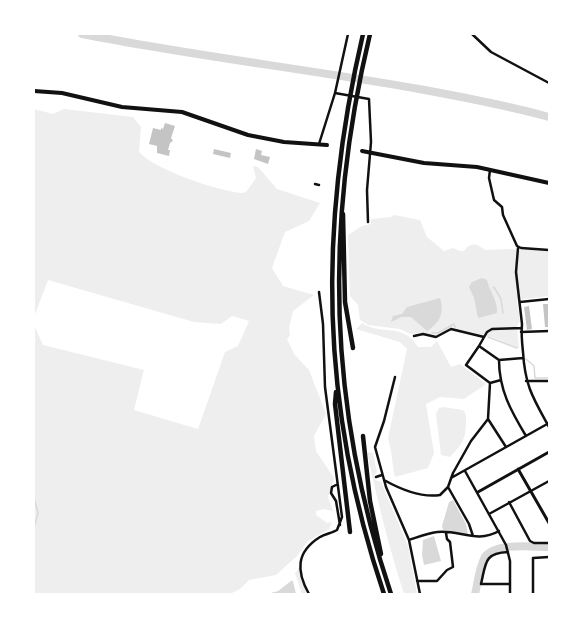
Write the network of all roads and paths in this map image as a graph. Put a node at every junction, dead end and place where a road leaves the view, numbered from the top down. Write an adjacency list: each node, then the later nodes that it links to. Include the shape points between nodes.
1 (348, 34): 7 (street)
2 (363, 34): 35 (highway, via 345,119 336,182 331,260)
3 (370, 34): 13 (highway, via 352,120)
4 (472, 34): 5 (street, via 491,52)
5 (549, 83)
6 (34, 91): 8 (main road, via 62,93 122,107 182,112 253,136 284,142)
7 (335, 92): 8 (street); 11 (street, via 369,99)
8 (320, 144): 9 (main road)
9 (328, 145)
10 (362, 151): 11 (main road)
11 (370, 153): 12 (main road, via 424,163); 18 (street)
12 (490, 169): 14 (main road); 20 (street, via 489,178 494,200 502,207)
13 (343, 182): 31 (highway, via 345,302); 69 (highway, via 338,262 344,377 361,490)
14 (549, 183)
15 (315, 184): 16 (street)
16 (320, 185)
17 (362, 188): 18 (street)
18 (367, 189): 19 (street)
19 (368, 222)
20 (518, 248): 21 (street); 24 (street, via 516,270)
21 (549, 250)
22 (319, 292): 60 (street, via 325,388 342,517)
23 (549, 299): 24 (street)
24 (520, 302): 25 (street)
25 (522, 328): 27 (street); 29 (street, via 492,329)
26 (549, 331): 27 (street)
27 (521, 332): 32 (street)
28 (414, 336): 29 (street, via 423,334 436,337 451,330)
29 (484, 337): 30 (street)
30 (479, 346): 33 (street); 39 (street, via 466,365)
31 (353, 348)
32 (523, 358): 33 (street); 37 (street)
33 (499, 360): 36 (street)
34 (395, 377): 48 (street, via 375,447)
35 (336, 378): 62 (highway, via 335,404); 73 (highway, via 356,500)
36 (501, 380): 39 (street); 43 (street, via 506,400)
37 (526, 381): 38 (street); 41 (street)
38 (549, 381)
39 (490, 383): 40 (street)
40 (488, 419): 44 (street); 50 (street)
41 (548, 425): 43 (street)
42 (363, 436): 69 (highway, via 370,501)
43 (526, 436): 44 (street)
44 (506, 448): 47 (street)
45 (549, 452): 46 (street)
46 (518, 469): 55 (street); 56 (street)
47 (465, 471): 50 (street); 56 (street)
48 (382, 475): 49 (street); 51 (street)
49 (376, 477)
50 (450, 478): 54 (street)
51 (383, 479): 54 (street, via 397,488 425,496 440,495); 65 (street)
52 (549, 481): 55 (street)
53 (336, 485): 60 (street, via 332,487 331,493 336,501)
54 (448, 487): 64 (street)
55 (530, 491): 57 (street); 59 (street)
56 (478, 492): 58 (street)
57 (509, 502): 58 (street); 66 (street, via 530,541 534,544)
58 (489, 514): 61 (street)
59 (549, 523)
60 (340, 525): 72 (street, via 337,530 321,536 303,553 300,565)
61 (499, 531): 64 (street, via 490,536); 67 (street)
62 (350, 532)
63 (446, 533): 64 (street); 65 (street, via 436,532); 70 (street, via 450,542 452,567 437,581)
64 (473, 536)
65 (409, 540): 70 (street)
66 (549, 543)
67 (508, 551): 71 (street); 71 (street, via 497,552 489,557 481,584)
68 (549, 557): 77 (street, via 533,558)
69 (384, 572): 74 (highway)
70 (417, 581): 75 (street)
71 (510, 584): 76 (street)
72 (309, 594)
73 (384, 594)
74 (391, 594)
75 (420, 594)
76 (510, 594)
77 (532, 594)

